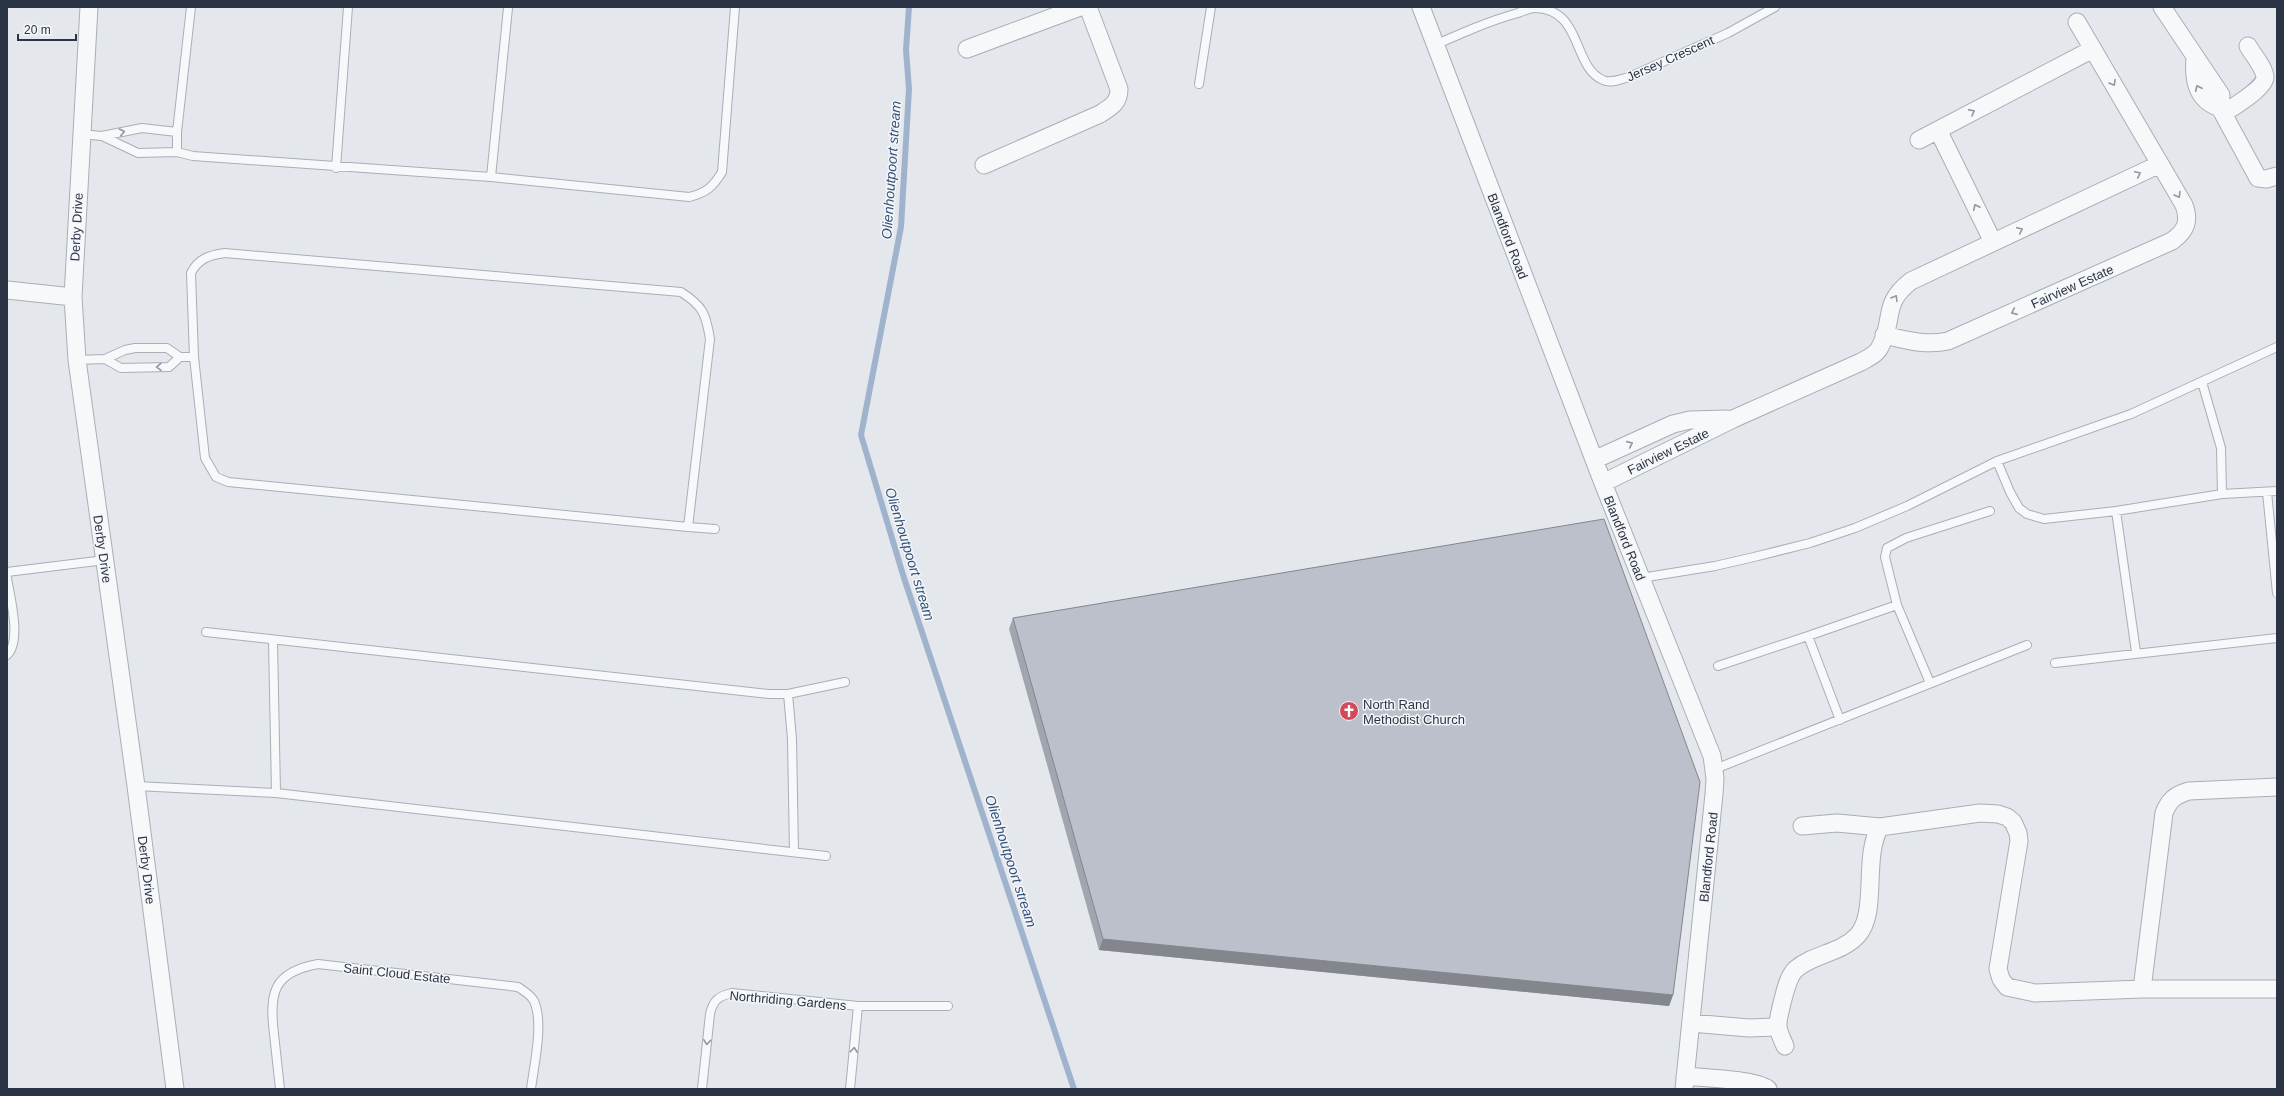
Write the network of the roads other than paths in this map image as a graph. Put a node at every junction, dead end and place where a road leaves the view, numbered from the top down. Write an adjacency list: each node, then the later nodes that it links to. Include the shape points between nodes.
1 (89, 7): 22 (street, Derby Drive)
2 (191, 7): 21 (lane)
3 (348, 7): 28 (lane)
4 (734, 7): 30 (lane, via 722,172 713,186 703,194 689,197)
5 (1080, 7): 12 (street)
6 (1088, 7): 27 (street, via 1119,89 1119,98 1114,105 1100,114)
7 (1211, 7): 18 (lane)
8 (1421, 7): 14 (street, Blandford Road)
9 (1775, 7): 14 (lane, Jersey Crescent, via 1728,33 1614,82 1602,80 1593,72 1572,32 1563,19 1551,10 1534,8 1496,19)
10 (2162, 7): 19 (street, via 2221,95)
11 (508, 8): 30 (lane)
12 (1038, 14): 16 (street)
13 (2077, 22): 17 (street, Fairview Estate)
14 (1435, 45): 42 (street, Blandford Road)
15 (2248, 46): 19 (street, via 2265,75 2264,81 2258,89)
16 (966, 49)
17 (2093, 49): 20 (street, one-way to 17); 26 (street, Fairview Estate, one-way to 26)
18 (1199, 84)
19 (2222, 111): 29 (street, via 2258,178)
20 (1938, 130): 24 (street); 31 (street, one-way to 20)
21 (177, 132): 23 (lane, one-way to 21, via 142,128); 25 (lane)
22 (80, 134): 23 (lane); 33 (street, Derby Drive)
23 (102, 136): 25 (lane, via 138,153)
24 (1919, 140)
25 (177, 152): 28 (lane, via 193,156)
26 (2160, 164): 31 (street, Fairview Estate, one-way to 26); 34 (street, Fairview Estate, one-way to 34, via 2188,215 2187,225 2182,234 2172,241 1948,341 1922,343)
27 (984, 165)
28 (336, 168): 30 (lane)
29 (2277, 176)
30 (491, 177)
31 (1993, 242): 34 (street, Fairview Estate, one-way to 31, via 1889,310 1900,289 1911,281)
32 (7, 290): 33 (street)
33 (73, 297): 39 (street, Derby Drive)
34 (1884, 335): 41 (street, Fairview Estate, via 1880,347 1873,356)
35 (2277, 347): 40 (lane)
36 (180, 357): 37 (lane); 38 (lane, via 168,348 136,348); 38 (lane, one-way to 38, via 169,367 133,368 121,368)
37 (194, 357): 50 (lane, via 205,458 216,477 228,482); 50 (lane, via 191,273 201,260 225,253 681,292 697,302 707,320 710,338)
38 (105, 359): 39 (lane)
39 (77, 360): 52 (street, Derby Drive)
40 (2202, 382): 43 (lane, via 2124,416); 47 (lane, via 2221,448)
41 (1733, 419): 42 (street, Fairview Estate, one-way to 41, via 1673,424 1690,420); 44 (street, Fairview Estate)
42 (1594, 460): 44 (street, Blandford Road)
43 (1997, 461): 49 (lane, via 2015,501 2023,512 2035,517 2055,518); 55 (lane, via 1908,506 1848,531 1741,560)
44 (1603, 483): 55 (street, Blandford Road)
45 (2277, 491): 46 (lane)
46 (2267, 492): 47 (lane); 56 (lane)
47 (2222, 494): 49 (lane)
48 (1990, 511): 57 (lane, via 1906,538 1887,548 1885,557)
49 (2116, 511): 63 (lane)
50 (688, 527): 51 (lane)
51 (715, 529)
52 (105, 560): 53 (lane); 72 (street, Derby Drive)
53 (7, 572)
54 (7, 578): 64 (lane, via 15,631)
55 (1641, 578): 71 (street, Blandford Road, via 1704,732)
56 (2277, 593)
57 (1897, 605): 59 (lane); 68 (lane)
58 (206, 632): 61 (lane)
59 (1808, 636): 66 (lane); 70 (lane)
60 (2277, 638): 63 (lane)
61 (273, 641): 69 (lane, via 748,692); 74 (lane)
62 (2027, 645): 68 (lane)
63 (2136, 652): 65 (lane)
64 (7, 655)
65 (2055, 663)
66 (1718, 666)
67 (845, 682): 69 (lane)
68 (1930, 683): 70 (lane)
69 (788, 694): 77 (lane, via 791,719)
70 (1840, 720): 71 (lane)
71 (1715, 769): 83 (street, Blandford Road)
72 (136, 786): 74 (lane); 87 (street, Derby Drive)
73 (2277, 787): 79 (street, via 2189,791 2170,800 2164,813)
74 (276, 793): 77 (lane)
75 (1802, 826): 76 (street, via 1837,823)
76 (1880, 827): 79 (street, via 1980,813 2007,817 2015,826 2018,842 1998,961 1999,976 2003,982 2012,989 2035,992); 84 (street, via 1871,850 1867,912 1863,927 1857,936 1843,946 1795,970 1788,982)
77 (794, 852): 78 (lane)
78 (826, 856)
79 (2142, 989): 80 (street)
80 (2277, 989)
81 (858, 1006): 82 (lane, Northriding Gardens); 90 (lane, Northriding Gardens, one-way to 90, via 732,993 722,995 712,1004); 91 (lane, Northriding Gardens, one-way to 81)
82 (948, 1006)
83 (1691, 1023): 84 (street, via 1749,1028); 86 (street, Blandford Road)
84 (1776, 1027): 85 (street)
85 (1785, 1046)
86 (1684, 1082): 92 (street, via 1749,1083)
87 (175, 1089)
88 (280, 1089): 89 (lane, Saint Cloud Estate, via 271,1013 272,999 277,985 287,974 302,967 318,964 518,987 533,1000 537,1011)
89 (531, 1089)
90 (702, 1089)
91 (850, 1089)
92 (1768, 1089)

